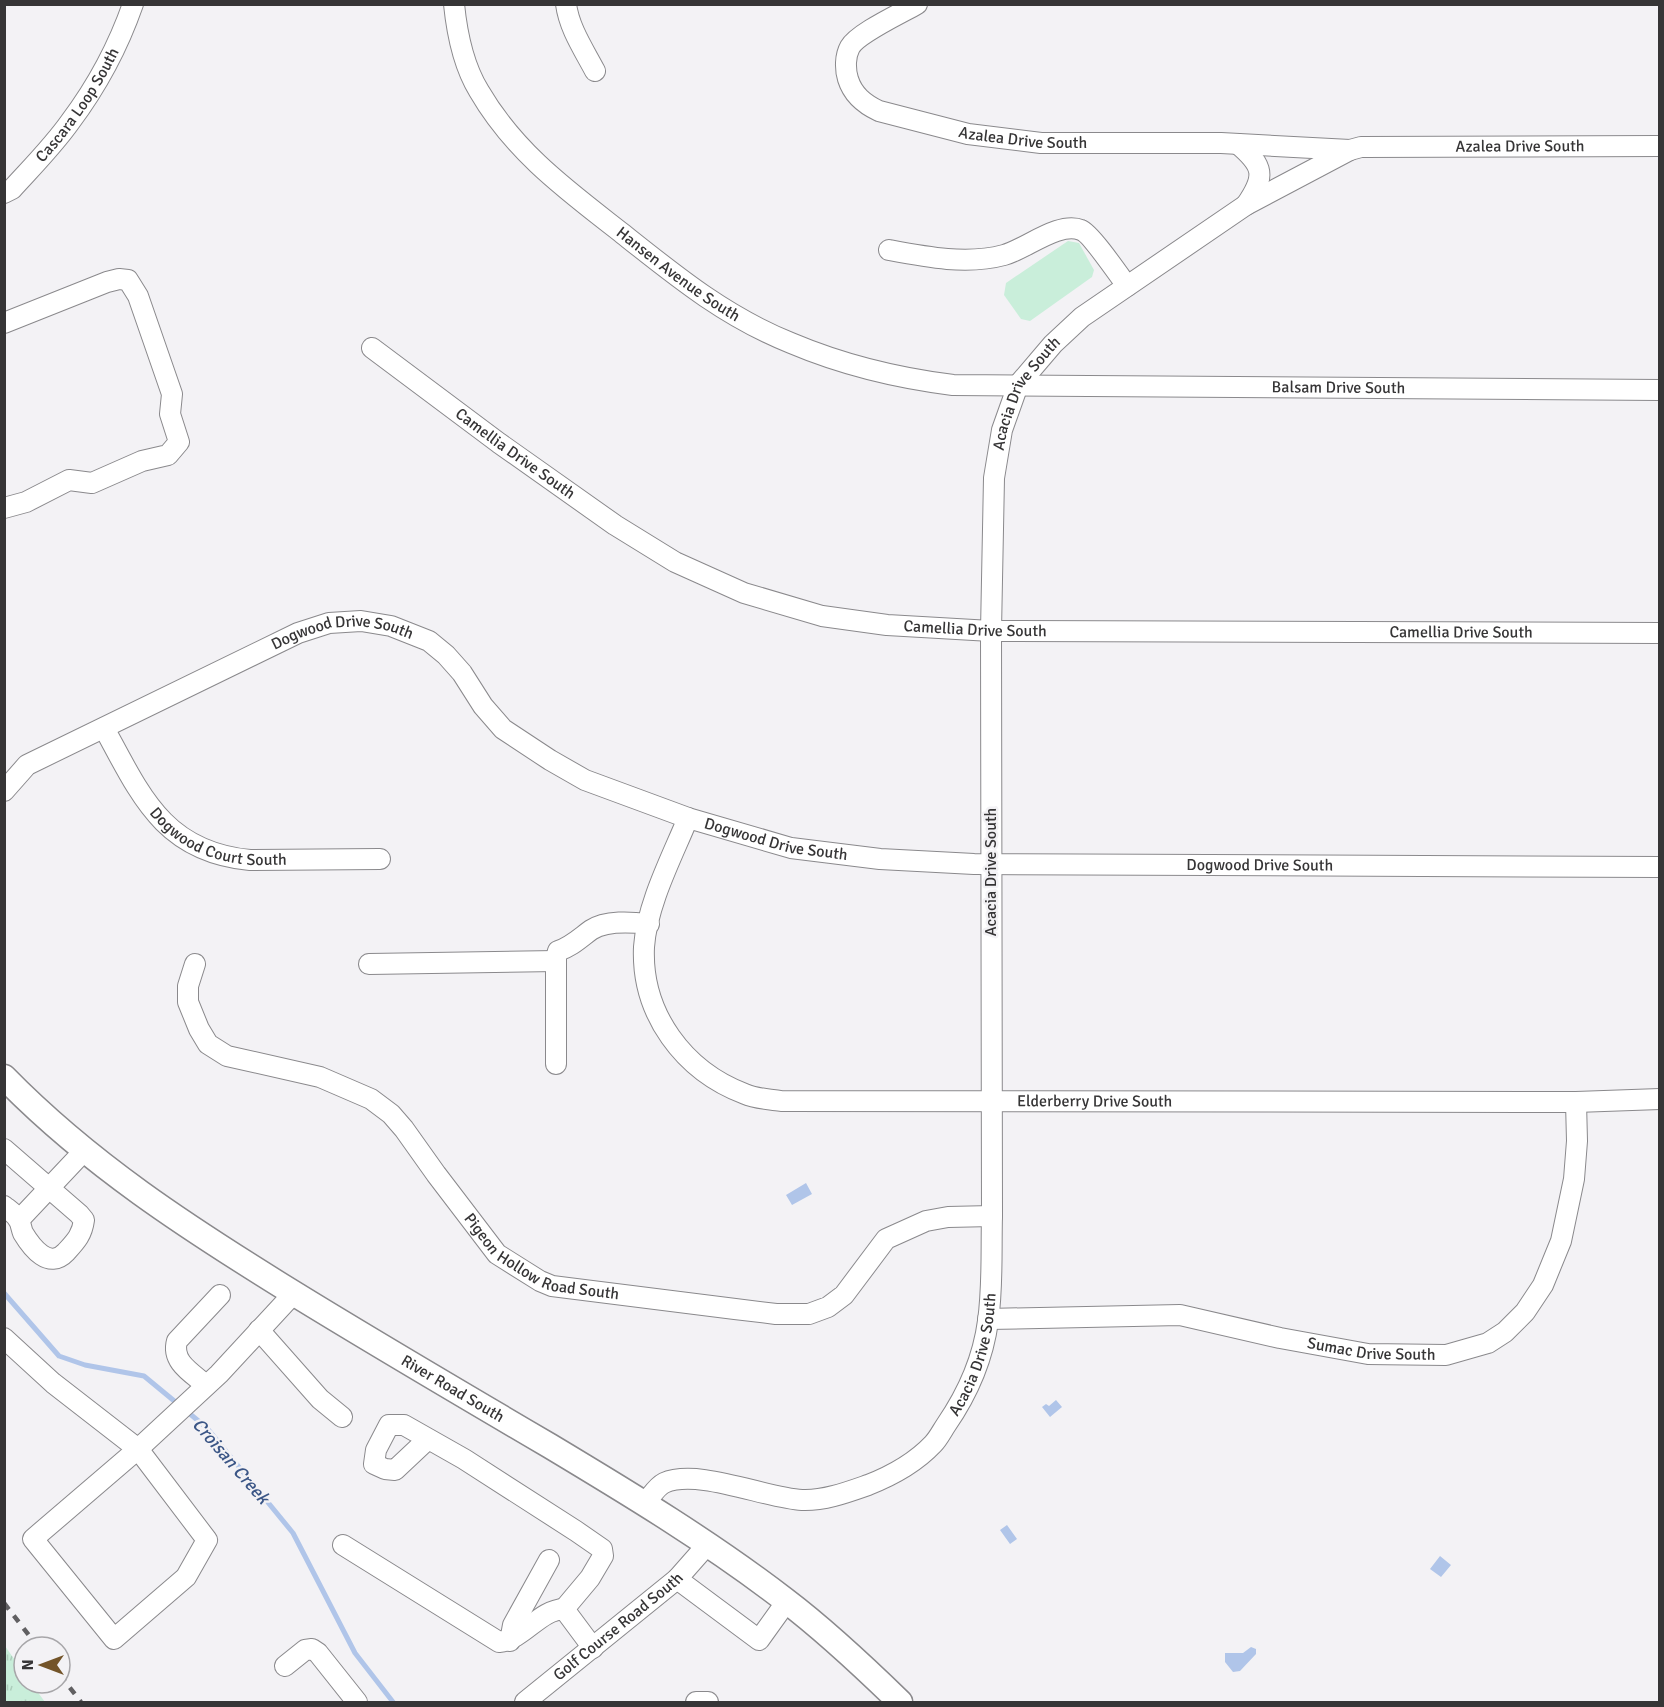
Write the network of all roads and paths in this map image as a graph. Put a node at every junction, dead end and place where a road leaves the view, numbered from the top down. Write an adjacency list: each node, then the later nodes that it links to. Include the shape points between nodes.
1 (133, 4): 9 (street, Cascara Loop South, via 114,52 86,99 62,132 12,189)
2 (454, 4): 15 (street, Hansen Avenue South, via 458,38 477,89 500,124 530,158 724,310 790,343 852,366 953,385)
3 (566, 4): 5 (street, via 567,14)
4 (917, 4): 6 (street, Azalea Drive South, via 850,46 846,71 852,90 879,111 968,134 1041,143)
5 (595, 72)
6 (1238, 144): 8 (street, Azalea Drive South); 10 (street, via 1260,167 1257,189)
7 (1659, 146): 8 (street, Azalea Drive South)
8 (1350, 150): 10 (street, Acacia Drive South)
9 (4, 193)
10 (1246, 205): 12 (street, Acacia Drive South)
11 (889, 250): 12 (street, via 929,258 977,259 1003,255 1072,227 1084,231)
12 (1127, 286): 15 (street, Acacia Drive South, via 1082,317)
13 (4, 323): 17 (street, via 107,282 128,280 138,296 172,394 170,414 179,442 168,455 92,483 69,480)
14 (372, 348): 19 (street, Camellia Drive South, via 606,519 675,562 744,593 822,616 887,625)
15 (1018, 385): 16 (street, Balsam Drive South); 19 (street, Acacia Drive South, via 1002,430 994,478)
16 (1659, 390)
17 (5, 508): 18 (street)
18 (4, 523)
19 (991, 631): 20 (street, Camellia Drive South); 25 (street, Acacia Drive South)
20 (1659, 633)
21 (104, 729): 22 (street, Dogwood Drive South, via 27,765); 23 (street, Dogwood Drive South, via 298,633 329,623 361,621 391,626 429,641 462,673 503,729 550,760 585,780); 24 (street, Dogwood Court South, via 152,810 181,837 198,846 231,858 250,860)
22 (4, 792)
23 (688, 818): 25 (street, Dogwood Drive South, via 791,848 880,859); 27 (street, Elderberry Drive South)
24 (380, 859)
25 (991, 864): 26 (street, Dogwood Drive South); 34 (street, Acacia Drive South)
26 (1659, 867)
27 (649, 924): 28 (street, via 606,924 593,928 558,951); 34 (street, Elderberry Drive South, via 644,946 645,973 659,1020 687,1057 728,1087 781,1101)
28 (556, 961): 30 (street); 31 (street)
29 (195, 964): 40 (street, Pigeon Hollow Road South, via 188,1002 208,1044 226,1056 320,1077 371,1099 404,1129 497,1254 552,1286 777,1314 809,1314 844,1295 886,1239 926,1221)
30 (369, 964)
31 (556, 1064)
32 (4, 1077): 37 (main road, River Road South)
33 (1659, 1099): 35 (street, Elderberry Drive South)
34 (992, 1100): 35 (street, Elderberry Drive South); 40 (street, Acacia Drive South)
35 (1576, 1102): 44 (street, Sumac Drive South, via 1574,1179 1561,1241 1543,1285 1525,1312 1488,1343 1446,1355 1368,1354 1180,1315)
36 (4, 1149): 38 (street)
37 (84, 1151): 38 (street); 42 (main road, River Road South, via 147,1200)
38 (49, 1188): 41 (street); 41 (street, via 84,1220 81,1236 62,1256 47,1260 23,1233)
39 (4, 1206): 41 (street)
40 (992, 1216): 44 (street, Acacia Drive South)
41 (19, 1220)
42 (294, 1293): 45 (street); 51 (main road, River Road South)
43 (220, 1295): 47 (street, via 177,1341 174,1350)
44 (988, 1319): 51 (street, Acacia Drive South, via 983,1348 962,1401 934,1443 887,1478 822,1499 804,1500 681,1480 662,1484)
45 (259, 1330): 47 (street); 48 (street, via 320,1399)
46 (4, 1338): 50 (street, via 53,1383)
47 (201, 1390): 50 (street)
48 (342, 1417)
49 (428, 1439): 57 (street, via 602,1550 603,1556 590,1578)
50 (138, 1449): 50 (street, via 33,1539 114,1639 186,1577 207,1540)
51 (645, 1503): 53 (main road, River Road South)
52 (343, 1545): 58 (street, via 478,1630 499,1642)
53 (707, 1545): 55 (street, Golf Course Road South); 56 (main road, River Road South)
54 (549, 1560): 58 (street, via 513,1625)
55 (677, 1579): 56 (street, via 759,1640); 59 (street, Golf Course Road South)
56 (787, 1601): 65 (main road, River Road South)
57 (564, 1609): 58 (street, via 554,1610); 59 (street)
58 (510, 1641)
59 (593, 1648): 62 (street, Golf Course Road South)
60 (285, 1666): 61 (street, via 312,1649)
61 (357, 1702)
62 (525, 1702)
63 (696, 1702): 64 (street)
64 (708, 1702)
65 (900, 1702)

